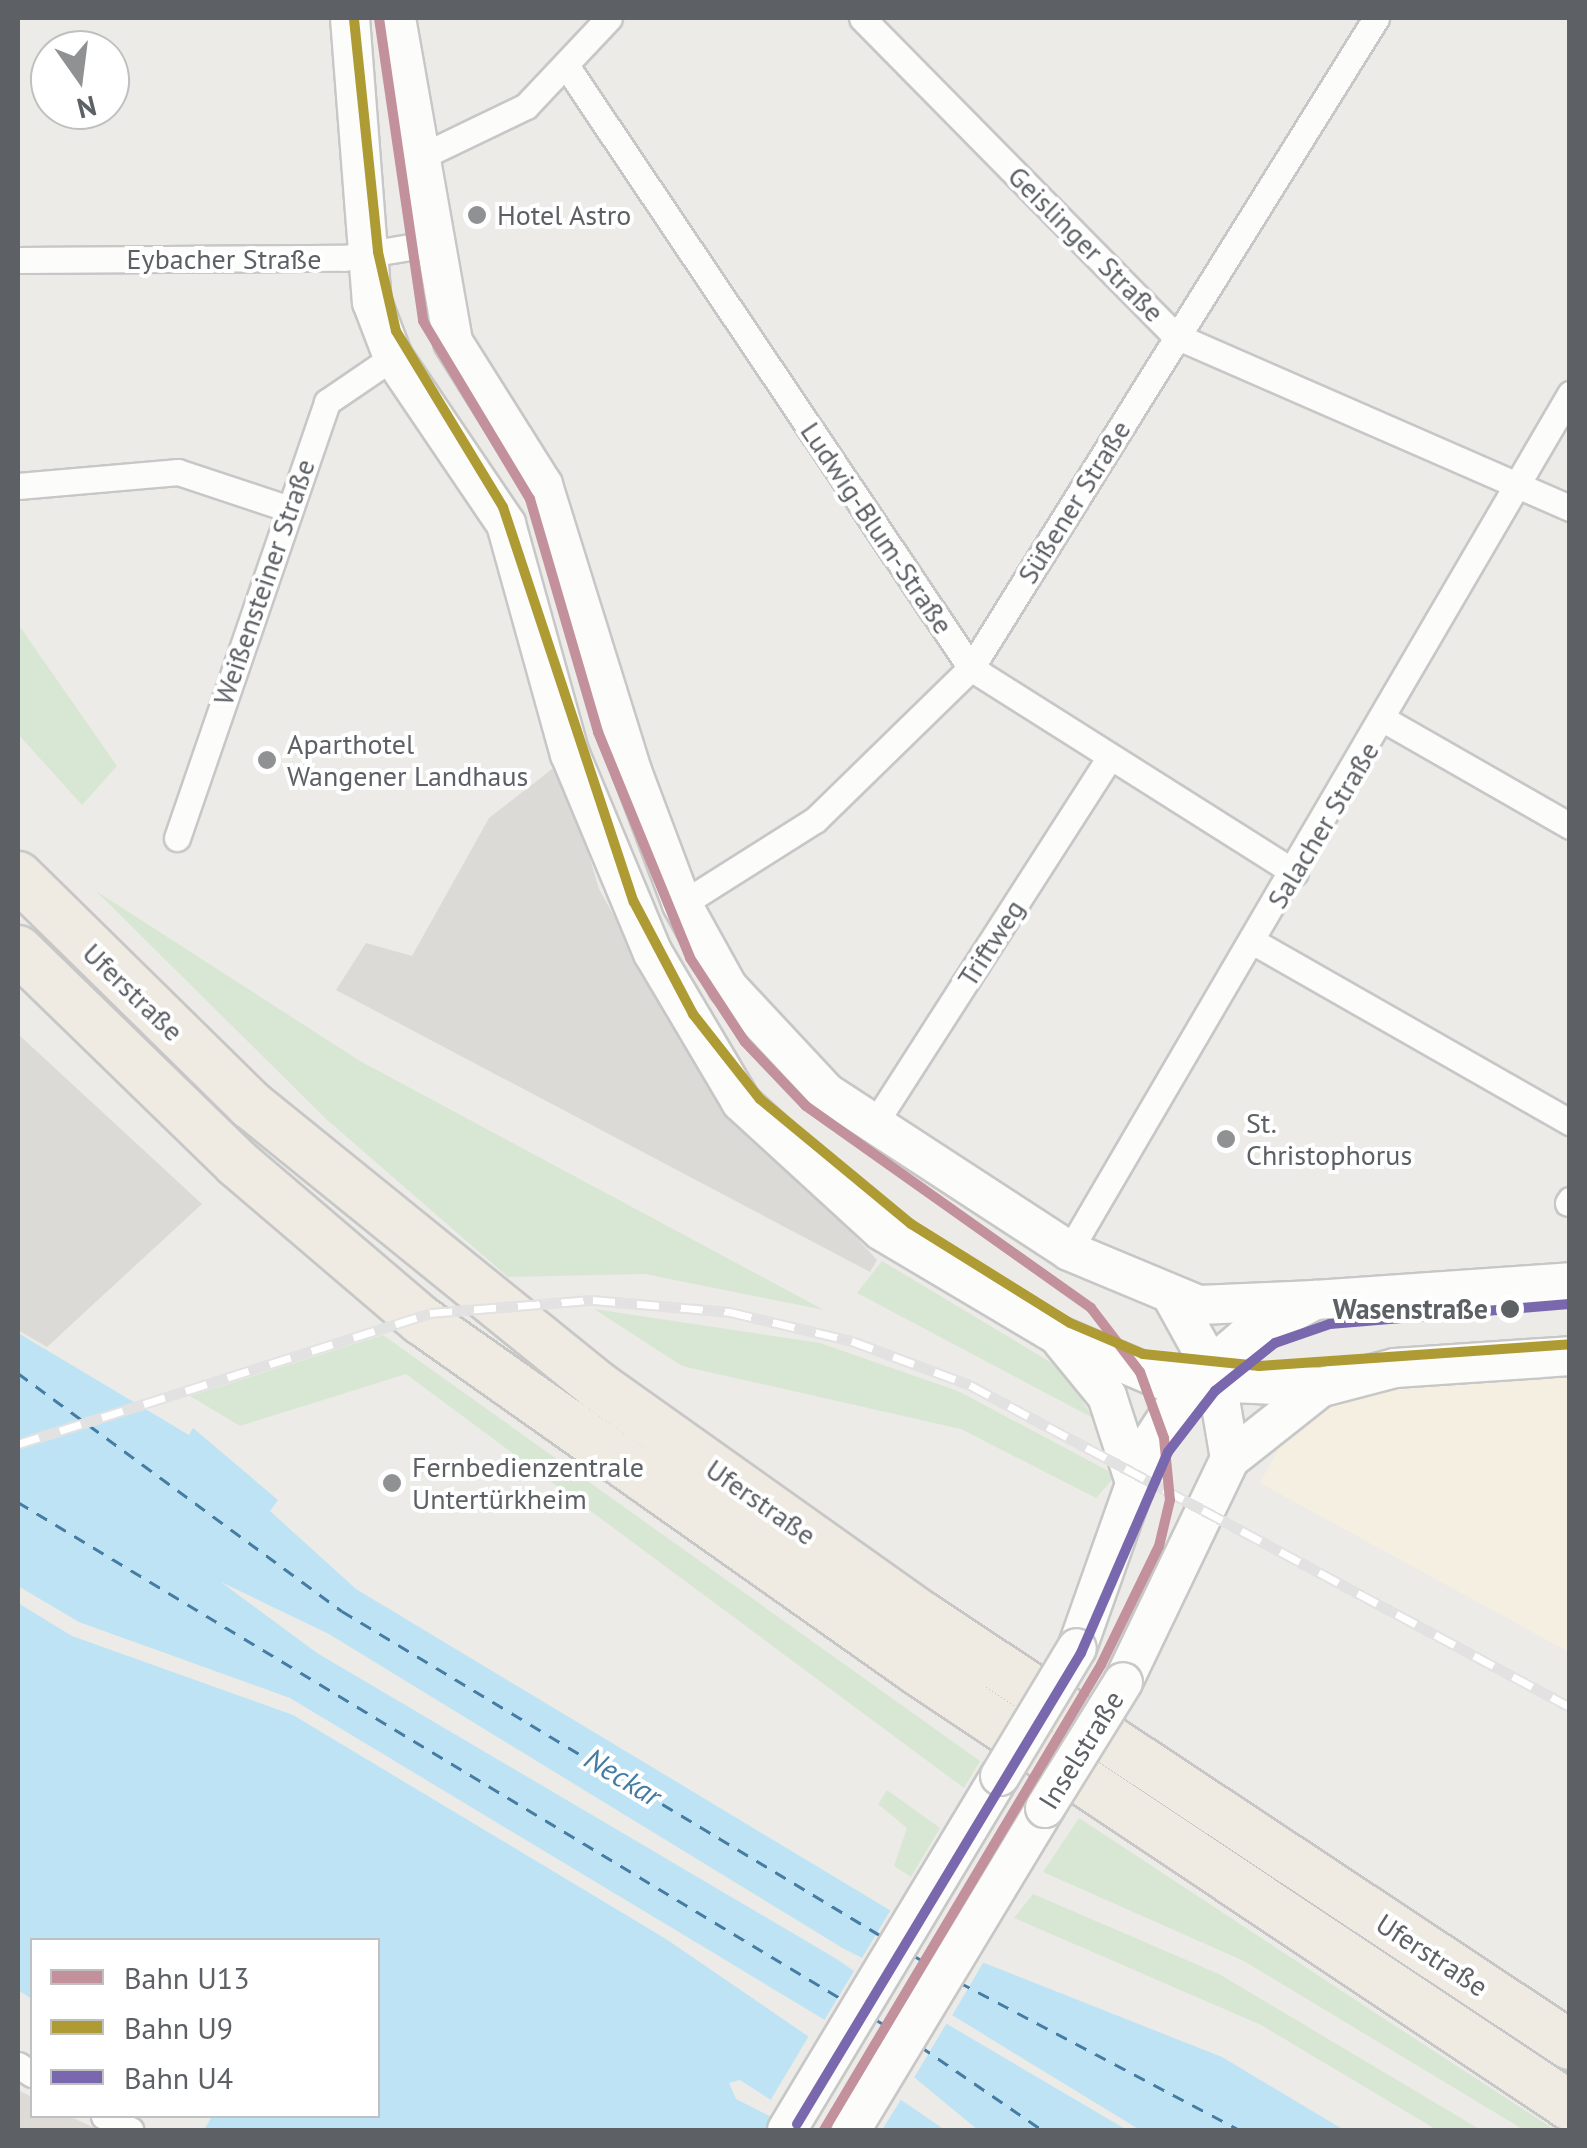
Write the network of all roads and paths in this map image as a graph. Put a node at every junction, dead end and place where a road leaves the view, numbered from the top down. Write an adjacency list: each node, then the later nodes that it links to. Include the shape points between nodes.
1 (350, 18): 9 (street)
2 (396, 18): 7 (street)
3 (610, 18): 6 (street)
4 (862, 18): 11 (street, Geislinger Straße)
5 (1376, 18): 11 (street, Süßener Straße)
6 (569, 70): 7 (street, via 526,106); 18 (street, Ludwig-Blum-Straße)
7 (416, 159): 8 (street)
8 (429, 244): 9 (street, Eybacher Straße); 25 (street, via 453,342 543,486)
9 (366, 255): 10 (street, Eybacher Straße); 12 (street)
10 (18, 260)
11 (1176, 336): 14 (street, Geislinger Straße); 18 (street, Süßener Straße)
12 (393, 357): 17 (street, Weißensteiner Straße, via 327,402); 34 (street, via 506,524 570,754 653,953 741,1102 871,1223)
13 (1570, 394): 14 (street, Salacher Straße)
14 (1524, 482): 16 (street, Geislinger Straße); 19 (street, Salacher Straße)
15 (18, 486): 17 (street, via 178,472)
16 (1570, 508)
17 (289, 509): 22 (street, Weißensteiner Straße)
18 (971, 668): 20 (street, Ludwig-Blum-Straße); 25 (street, Süßener Straße, via 815,820)
19 (1385, 720): 21 (street); 23 (street, Salacher Straße)
20 (1109, 759): 23 (street, Ludwig-Blum-Straße); 29 (street, Triftweg)
21 (1570, 826)
22 (176, 838)
23 (1296, 874): 26 (street, Salacher Straße)
24 (18, 876): 40 (highway, Uferstraße, via 251,1105 598,1386 922,1616)
25 (682, 904): 29 (street, via 756,1022)
26 (1254, 942): 28 (street); 30 (street, Salacher Straße)
27 (18, 950): 41 (highway, Uferstraße, via 237,1162 421,1320 916,1670)
28 (1570, 1122)
29 (872, 1126): 30 (street)
30 (1069, 1251): 32 (street)
31 (1570, 1282): 33 (street, Inselstraße)
32 (1173, 1298): 33 (street); 36 (street)
33 (1315, 1300): 36 (street, Inselstraße)
34 (1058, 1336): 36 (street); 39 (street, via 1107,1396)
35 (1570, 1356): 37 (street, via 1364,1373)
36 (1206, 1379): 37 (street); 38 (street); 39 (street, Inselstraße)
37 (1322, 1387): 38 (street, Inselstraße, via 1282,1409)
38 (1230, 1459): 45 (street, Inselstraße, bridge, via 1124,1682)
39 (1135, 1482): 44 (street, Inselstraße, bridge, via 1077,1648)
40 (1570, 2045)
41 (1570, 2106)
42 (108, 2118): 43 (street)
43 (130, 2130)
44 (787, 2130)
45 (851, 2130)

